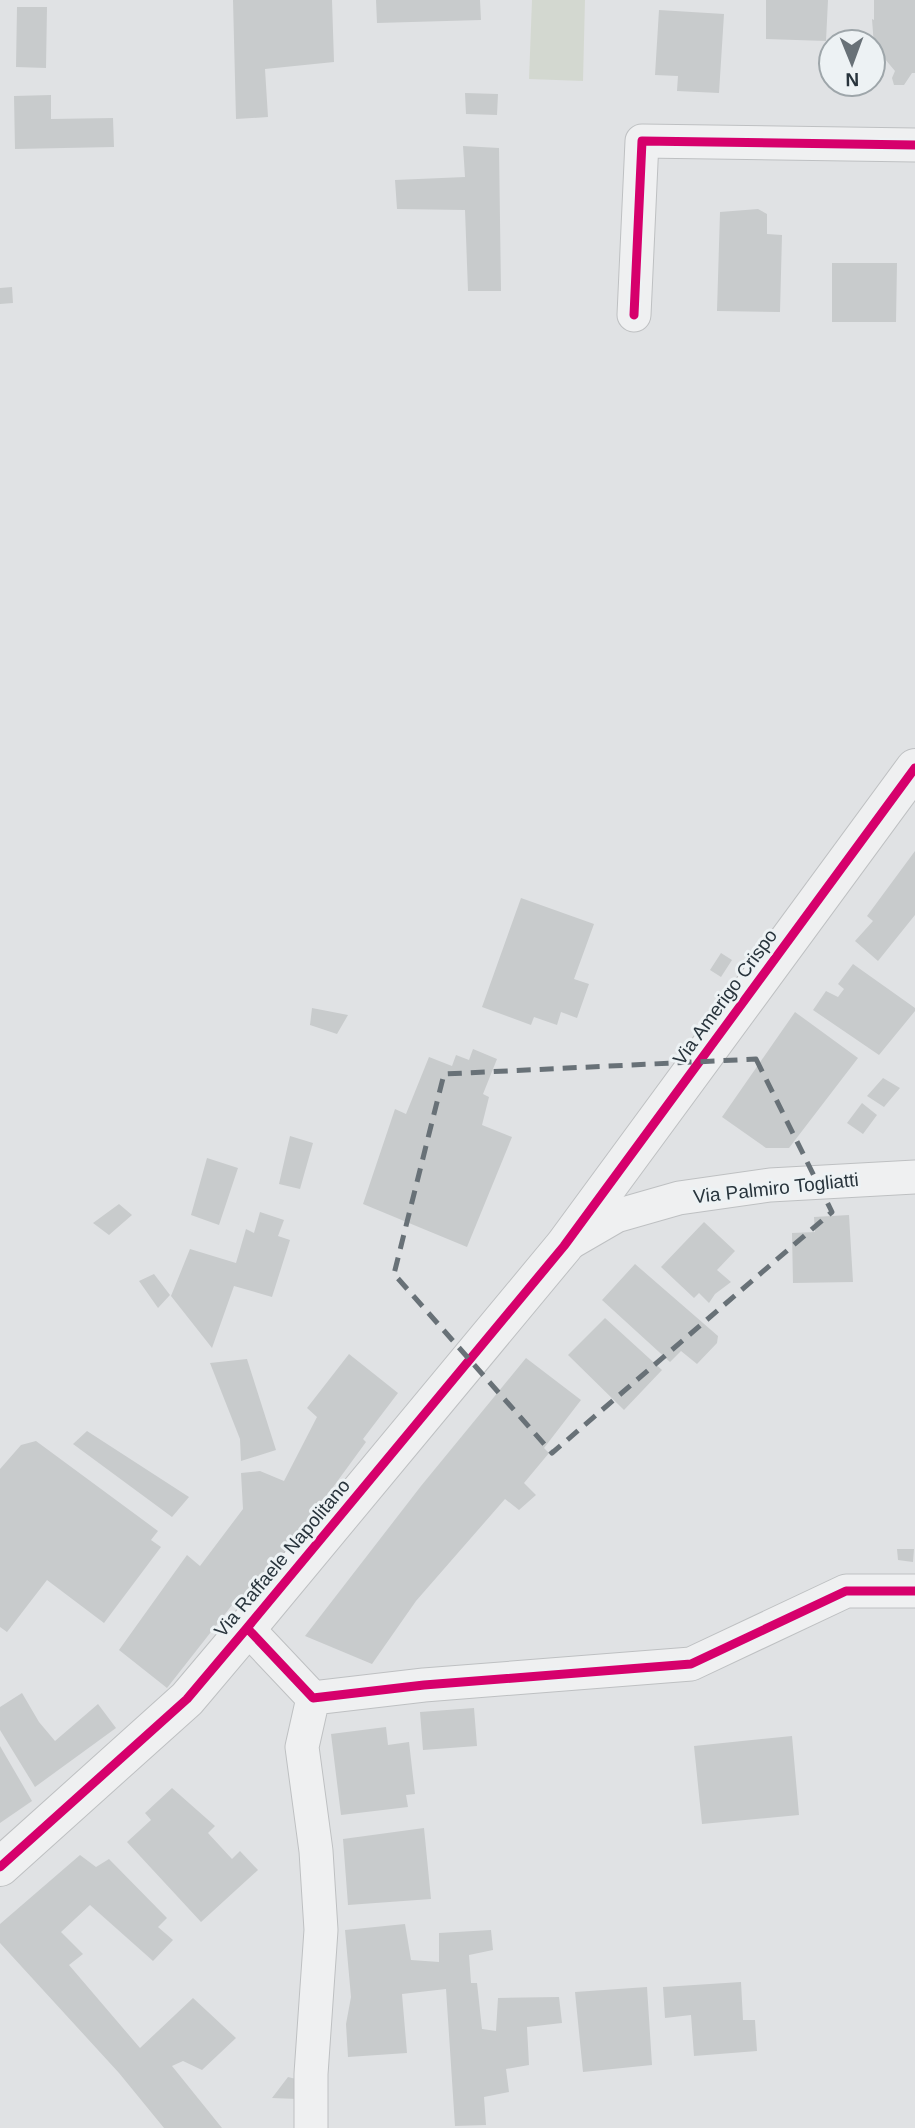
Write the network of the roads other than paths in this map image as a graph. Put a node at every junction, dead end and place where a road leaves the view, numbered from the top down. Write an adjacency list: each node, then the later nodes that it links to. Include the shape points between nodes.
1 (915, 145): 2 (street, via 642,141)
2 (634, 315)
3 (915, 768): 5 (street, Via Amerigo Crispo)
4 (915, 1177): 5 (street, Via Palmiro Togliatti, via 770,1185 679,1198 616,1216)
5 (564, 1246): 7 (street, Via Raffaele Napolitano)
6 (915, 1591): 8 (street, via 846,1591 691,1664 424,1685)
7 (247, 1628): 8 (street); 9 (street, Via Raffaele Napolitano, via 187,1699)
8 (313, 1699): 10 (street, via 302,1747 321,1930)
9 (0, 1867)
10 (311, 2128)

